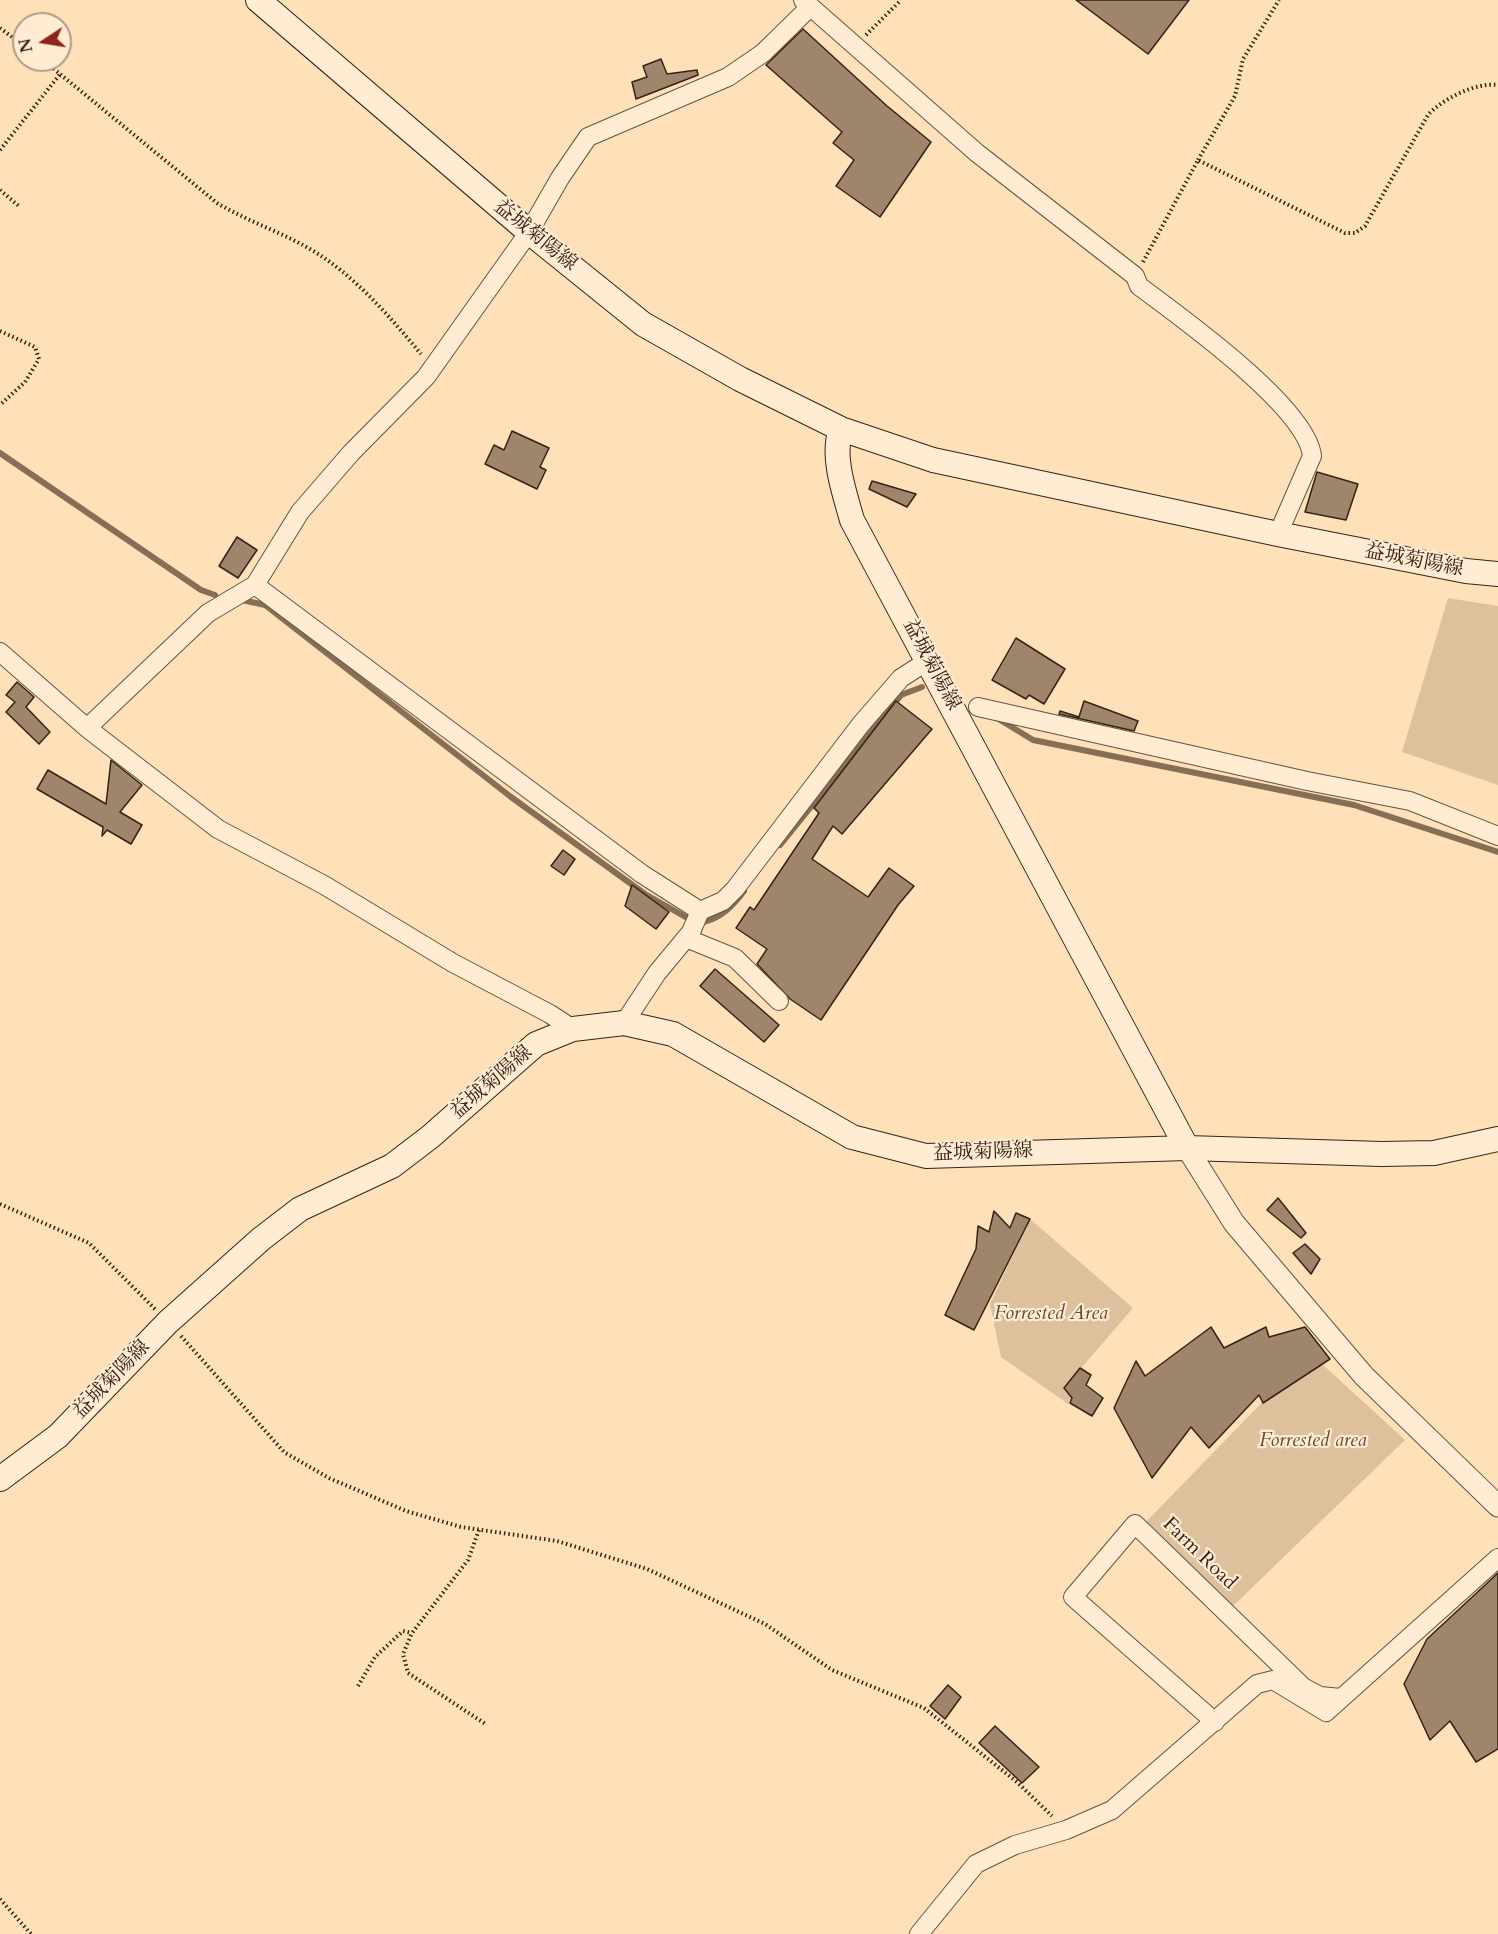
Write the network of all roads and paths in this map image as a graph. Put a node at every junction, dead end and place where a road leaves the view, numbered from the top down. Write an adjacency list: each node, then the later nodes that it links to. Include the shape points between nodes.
1 (258, 0): 12 (main road, 益城菊陽線)
2 (901, 0): 5 (path)
3 (1279, 0): 9 (path, via 1243,59 1235,96)
4 (807, 3): 5 (street); 12 (street, via 763,53 728,77 588,137)
5 (855, 46): 13 (street, via 977,153)
6 (60, 73): 8 (path); 15 (path, via 217,203 316,252 356,284)
7 (1498, 85): 9 (path, via 1448,96 1438,104 1365,226 1355,233 1345,233)
8 (0, 150)
9 (1198, 160): 13 (path)
10 (0, 190): 11 (path)
11 (20, 207)
12 (529, 232): 15 (street); 17 (main road, 益城菊陽線, via 643,324)
13 (1135, 276): 18 (street, via 1139,286 1269,392 1311,445 1312,456)
14 (0, 331): 16 (path, via 35,347 39,359 25,382)
15 (432, 367): 20 (street, via 300,512)
16 (0, 405)
17 (841, 429): 18 (main road, 益城菊陽線, via 933,460); 22 (main road, 益城菊陽線, via 841,478 852,520)
18 (1278, 534): 19 (main road, 益城菊陽線)
19 (1498, 574)
20 (255, 585): 24 (street, via 208,613); 26 (street, via 642,874)
21 (0, 652): 24 (street)
22 (929, 660): 26 (street, via 901,678 861,724 735,889 723,901); 32 (main road, 益城菊陽線)
23 (978, 707): 25 (street, via 1410,801)
24 (87, 728): 30 (street, via 218,830 324,885)
25 (1498, 836)
26 (700, 911): 27 (street)
27 (686, 938): 28 (street, via 735,958); 29 (street)
28 (779, 1001)
29 (624, 1023): 30 (main road, 益城菊陽線); 32 (main road, 益城菊陽線, via 673,1034 852,1137 926,1156)
30 (573, 1029): 34 (main road, 益城菊陽線, via 536,1044 392,1166 300,1209)
31 (1498, 1139): 32 (main road, 益城菊陽線, via 1434,1152 1392,1154)
32 (1187, 1148): 36 (street, via 1234,1223 1364,1376)
33 (0, 1204): 34 (path, via 88,1243)
34 (168, 1322): 35 (main road, 益城菊陽線, via 58,1436); 37 (path, via 284,1452 329,1478 406,1511)
35 (0, 1479)
36 (1498, 1506)
37 (479, 1530): 39 (path, via 468,1560); 44 (path, via 557,1541 647,1569 765,1624 832,1670 924,1708 1017,1782)
38 (1498, 1558): 41 (street)
39 (412, 1633): 40 (path, via 404,1631 375,1658); 43 (path, via 403,1654 408,1673)
40 (358, 1686)
41 (1341, 1698): 42 (street, via 1326,1712 1273,1680 1257,1684); 42 (street, Farm Road, via 1320,1696 1303,1687 1136,1524 1073,1597)
42 (1215, 1722): 44 (street, via 1112,1810)
43 (487, 1725)
44 (1066, 1830): 47 (street, via 1015,1845 976,1864)
45 (0, 1899): 46 (path)
46 (31, 1934)
47 (919, 1934)

